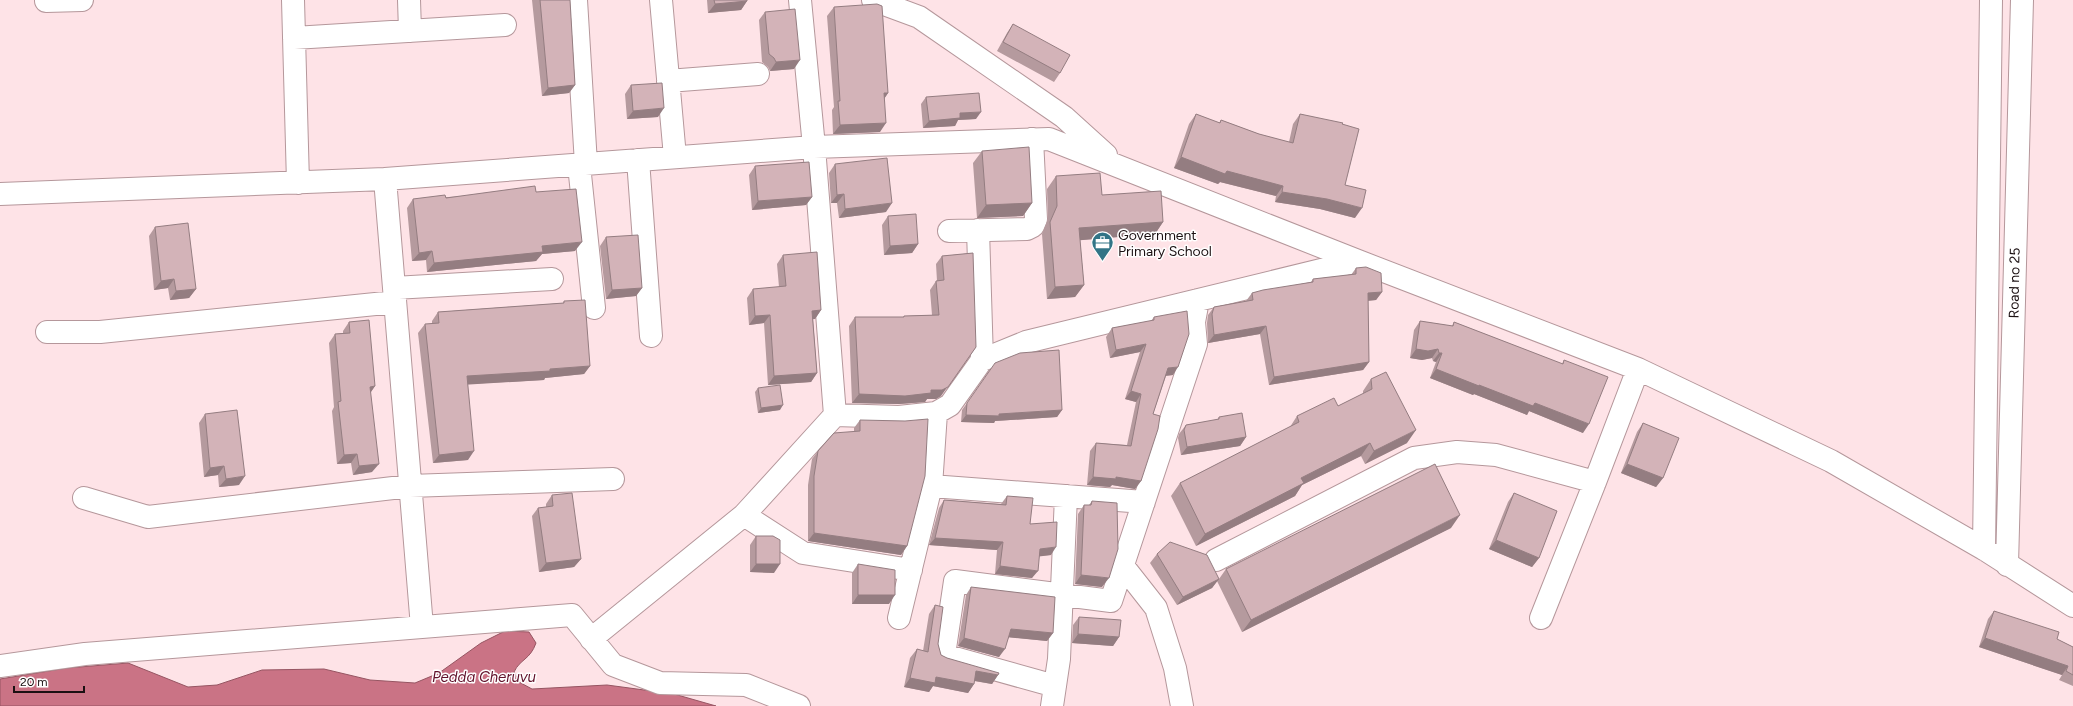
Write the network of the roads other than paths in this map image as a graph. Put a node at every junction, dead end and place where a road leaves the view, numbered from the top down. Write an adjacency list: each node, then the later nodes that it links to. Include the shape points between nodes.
1 (82, 0): 10 (street)
2 (293, 0): 13 (street)
3 (409, 0): 12 (street)
4 (576, 0): 20 (street)
5 (661, 0): 15 (street)
6 (800, 0): 17 (street)
7 (872, 0): 21 (street, via 919,17 1064,117)
8 (1991, 0): 23 (street, Road no 25)
9 (2022, 0): 22 (street, Road no 25)
10 (46, 1)
11 (505, 24): 12 (street)
12 (410, 31): 13 (street)
13 (294, 38): 25 (street)
14 (758, 74): 15 (street)
15 (668, 81): 18 (street)
16 (1032, 139): 17 (street); 21 (street, via 1049,139); 27 (street, via 1036,219 1033,226 1028,229)
17 (814, 147): 18 (street); 39 (street)
18 (675, 157): 19 (street)
19 (638, 160): 20 (street); 35 (street)
20 (582, 164): 24 (street); 33 (street)
21 (1116, 164): 29 (street)
22 (2017, 172): 23 (street); 50 (street, Road no 25)
23 (1989, 173): 48 (street, Road no 25)
24 (385, 179): 25 (street); 31 (street)
25 (298, 182): 26 (street)
26 (0, 194)
27 (978, 230): 28 (street); 36 (street)
28 (949, 231)
29 (1358, 261): 32 (street); 37 (street)
30 (552, 279): 31 (street)
31 (395, 295): 34 (street, via 100,332); 42 (street)
32 (1198, 300): 36 (street, via 1026,342); 46 (street, via 1194,322 1196,344)
33 (594, 308)
34 (47, 332)
35 (651, 336)
36 (982, 360): 38 (street, via 950,405)
37 (1638, 369): 41 (street); 48 (street, via 1831,461)
38 (936, 413): 39 (street, via 899,417); 43 (street)
39 (835, 415): 47 (street)
40 (613, 479): 42 (street)
41 (1596, 482): 49 (street, via 1496,455 1457,452 1414,458); 56 (street)
42 (410, 486): 45 (street, via 148,517); 57 (street)
43 (931, 486): 44 (street); 52 (street)
44 (1066, 496): 46 (street); 53 (street)
45 (84, 498)
46 (1144, 502): 51 (street)
47 (744, 515): 52 (street, via 803,553); 58 (street)
48 (1984, 549): 50 (street)
49 (1216, 560)
50 (2007, 565): 54 (street)
51 (1123, 566): 53 (street, via 1111,601); 62 (street, via 1156,608 1175,668)
52 (911, 570): 55 (street)
53 (1061, 595): 60 (street, via 1059,659); 60 (street, via 955,581 944,655)
54 (2073, 606)
55 (899, 618)
56 (1541, 618)
57 (422, 627): 58 (street, via 572,615); 59 (street, via 85,654)
58 (591, 639): 61 (street, via 613,665 660,683 746,685)
59 (0, 666)
60 (1054, 696)
61 (799, 706)
62 (1182, 706)

